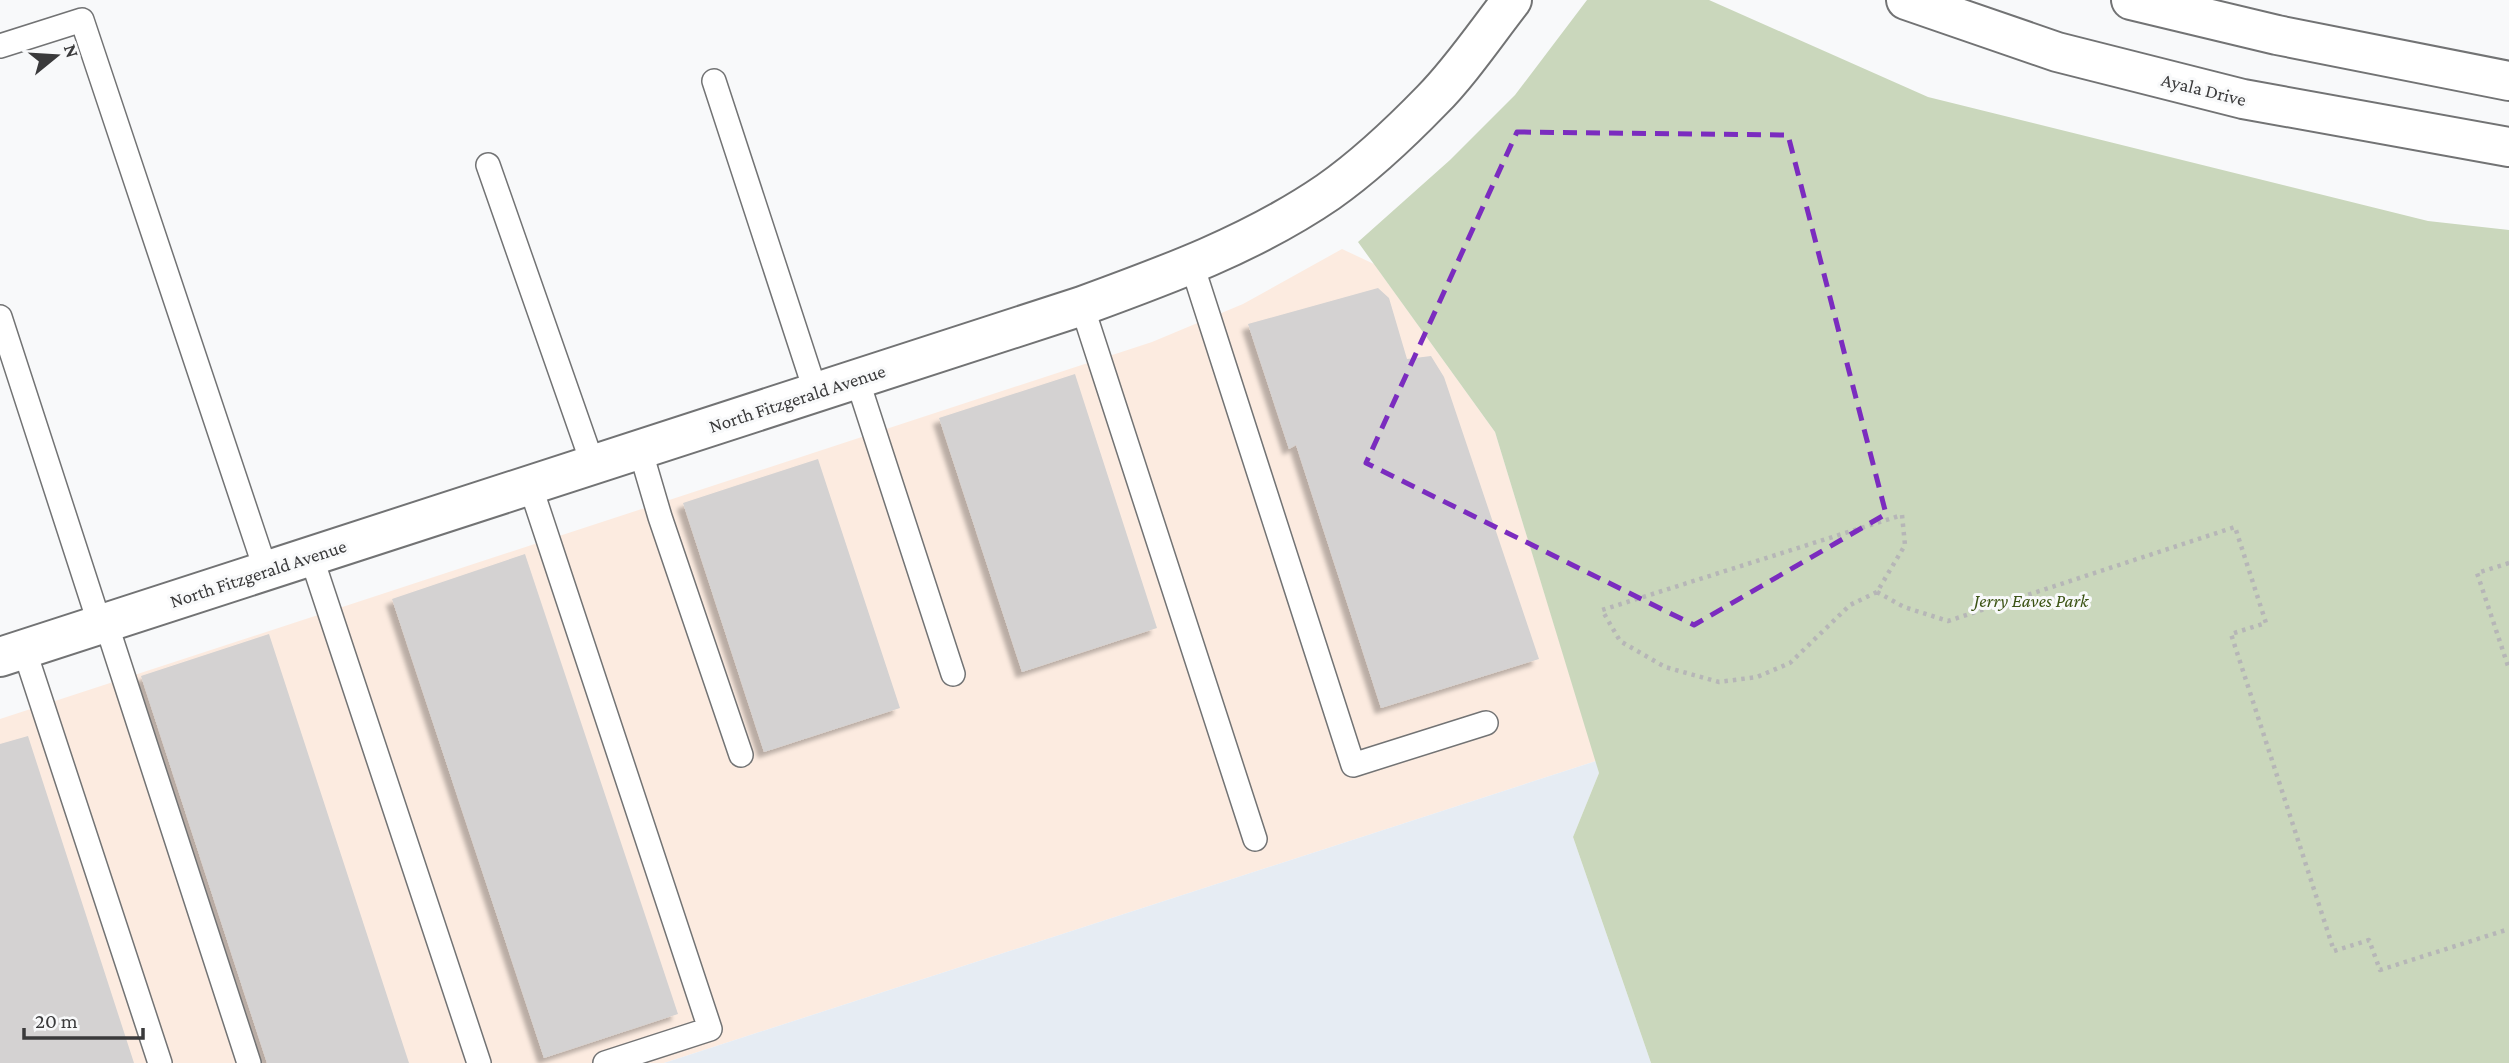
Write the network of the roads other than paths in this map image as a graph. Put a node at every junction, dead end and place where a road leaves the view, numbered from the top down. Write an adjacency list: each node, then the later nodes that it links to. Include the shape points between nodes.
1 (1512, 0): 10 (street, North Fitzgerald Avenue, via 1434,98 1391,140 1327,192 1242,242)
2 (1906, 0): 8 (street, Ayala Drive, via 2057,52 2243,99)
3 (2131, 0): 4 (street)
4 (2177, 6): 6 (street, via 2331,47)
5 (0, 46): 19 (lane, via 82,20)
6 (2509, 80)
7 (715, 81): 14 (lane)
8 (2509, 147)
9 (488, 165): 16 (lane)
10 (1192, 265): 11 (street, North Fitzgerald Avenue); 23 (lane, via 1353,765)
11 (1082, 306): 13 (street, North Fitzgerald Avenue); 25 (lane)
12 (0, 317): 20 (lane)
13 (857, 379): 14 (street, North Fitzgerald Avenue); 22 (lane)
14 (816, 393): 15 (street, North Fitzgerald Avenue)
15 (640, 449): 16 (street, North Fitzgerald Avenue); 24 (lane)
16 (593, 464): 17 (street, North Fitzgerald Avenue)
17 (530, 485): 18 (street, North Fitzgerald Avenue); 29 (lane, via 710,1029)
18 (311, 556): 19 (street, North Fitzgerald Avenue); 28 (lane)
19 (266, 571): 20 (street, North Fitzgerald Avenue)
20 (103, 624): 21 (street, North Fitzgerald Avenue); 27 (lane)
21 (7, 652): 26 (lane)
22 (953, 674)
23 (1486, 723)
24 (741, 755)
25 (1255, 839)
26 (160, 1063)
27 (248, 1063)
28 (479, 1063)
29 (605, 1063)

